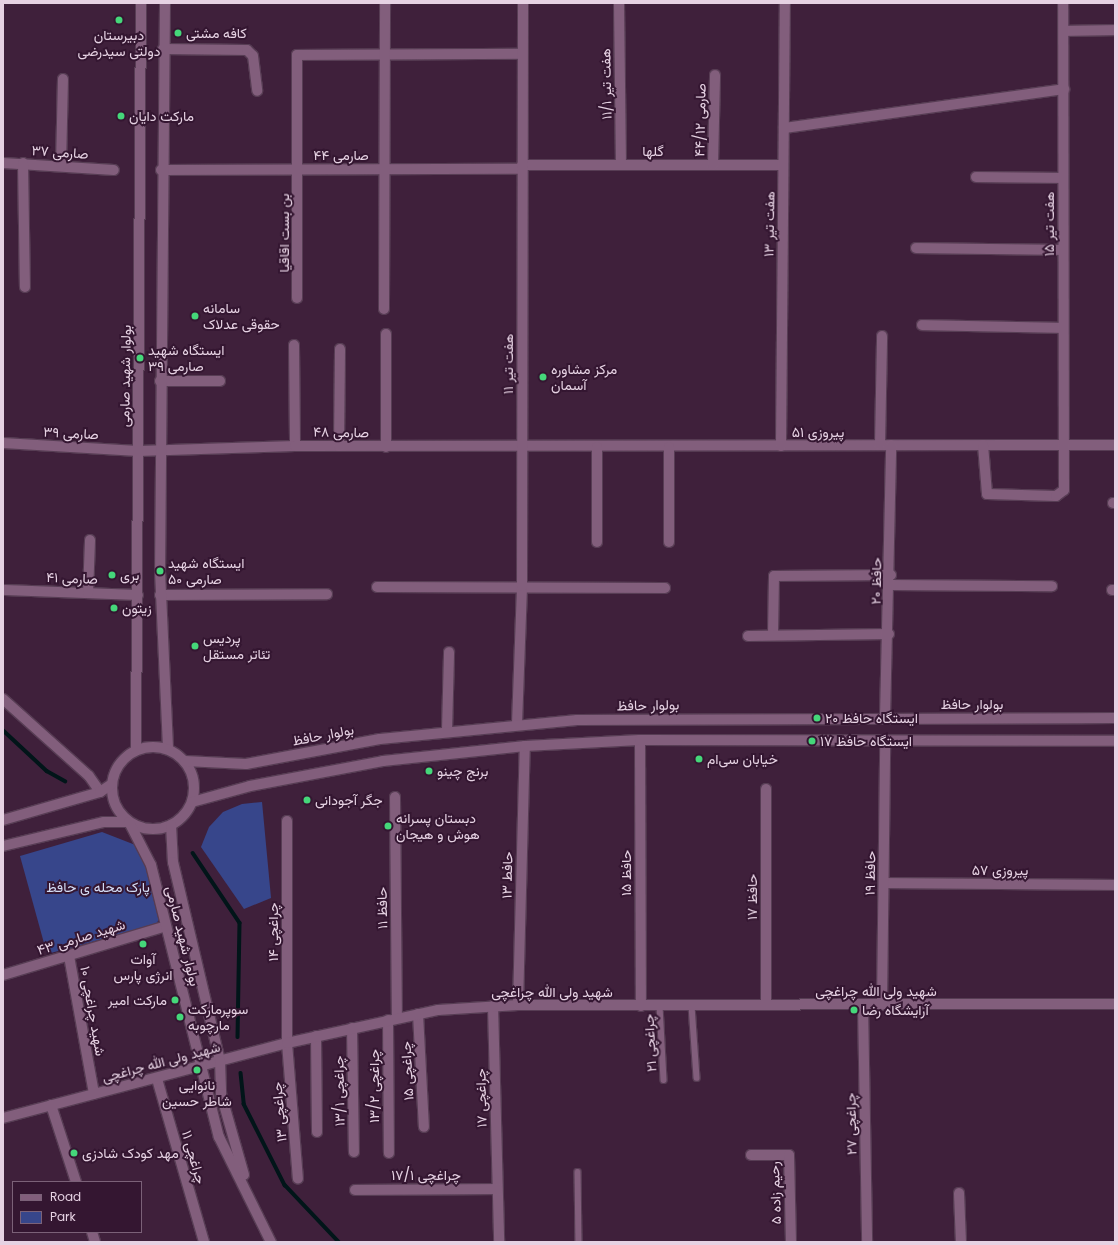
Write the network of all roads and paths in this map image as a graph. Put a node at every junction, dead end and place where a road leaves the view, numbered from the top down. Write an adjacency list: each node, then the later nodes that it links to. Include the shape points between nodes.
1 (141, 3): 57 (street, بولوار شهید صارمی)
2 (165, 3): 10 (street)
3 (385, 3): 11 (street)
4 (523, 3): 12 (street, هفت تیر ۱۱)
5 (619, 3): 20 (street, هفت تیر ۱۱/۱)
6 (785, 3): 17 (street, هفت تیر ۱۳)
7 (1063, 3): 9 (street, هفت تیر ۱۵)
8 (1115, 30): 9 (street)
9 (1064, 31): 15 (street, هفت تیر ۱۵)
10 (163, 49): 16 (street, via 247,50 253,56); 28 (street)
11 (386, 53): 12 (street); 25 (street, بن بست اقاقیا, via 297,55); 26 (street)
12 (522, 54): 24 (street, هفت تیر ۱۱)
13 (715, 75): 21 (street, صارمی ۴۴/۱۲)
14 (63, 79): 22 (street)
15 (1064, 89): 17 (street); 30 (street, هفت تیر ۱۵)
16 (257, 91)
17 (784, 128): 23 (street, هفت تیر ۱۳)
18 (3, 163): 19 (street, صارمی ۳۷)
19 (23, 164): 22 (street, صارمی ۳۷); 33 (street)
20 (621, 165): 21 (street, گلها); 24 (street, گلها)
21 (713, 165): 23 (street, گلها)
22 (61, 166): 27 (street, صارمی ۳۷)
23 (783, 166): 53 (street, هفت تیر ۱۳)
24 (522, 167): 26 (street, صارمی ۴۴); 56 (street, هفت تیر ۱۱)
25 (298, 169): 26 (street, صارمی ۴۴); 28 (street, صارمی ۴۴); 34 (street, بن بست اقاقیا)
26 (384, 169): 35 (street)
27 (114, 170)
28 (161, 170): 42 (street)
29 (976, 177): 30 (street)
30 (1063, 178): 32 (street, هفت تیر ۱۵)
31 (916, 248): 32 (street)
32 (1063, 250): 37 (street, هفت تیر ۱۵)
33 (25, 287)
34 (297, 298)
35 (384, 309)
36 (922, 325): 37 (street)
37 (1062, 328): 48 (street, هفت تیر ۱۵)
38 (386, 334): 52 (street)
39 (882, 336): 45 (street)
40 (294, 345): 50 (street)
41 (340, 349): 51 (street)
42 (160, 381): 43 (street); 58 (street)
43 (220, 381)
44 (3, 444): 57 (street, صارمی ۳۹)
45 (880, 445): 46 (street, پیروزی ۵۱); 53 (street, پیروزی ۵۱)
46 (891, 445): 47 (street, پیروزی ۵۱); 62 (street, حافظ ۲۰)
47 (983, 445): 48 (street, پیروزی ۵۱); 48 (street, هفت تیر ۱۵, via 985,489 992,496 1061,494 1064,490)
48 (1064, 445): 49 (street, پیروزی ۵۱)
49 (1115, 445)
50 (294, 446): 51 (street, صارمی ۴۸); 58 (street, صارمی ۴۸)
51 (339, 446): 52 (street, صارمی ۴۸)
52 (386, 446): 56 (street, صارمی ۴۸)
53 (781, 446): 55 (street, پیروزی ۵۱)
54 (597, 447): 55 (street, پیروزی ۵۱); 56 (street, پیروزی ۵۱); 60 (street)
55 (669, 447): 61 (street)
56 (522, 448): 63 (street, هفت تیر ۱۱)
57 (138, 451): 58 (street, صارمی ۳۹); 71 (street, بولوار شهید صارمی)
58 (160, 451): 72 (street)
59 (90, 540): 69 (street)
60 (597, 542)
61 (669, 542)
62 (890, 575): 64 (street, حافظ ۲۰); 73 (street, via 774,576)
63 (522, 586): 66 (street); 67 (street); 80 (street, هفت تیر ۱۱)
64 (890, 586): 65 (street); 74 (street, حافظ ۲۰)
65 (1052, 586)
66 (377, 587)
67 (665, 588)
68 (5, 590): 69 (street, صارمی ۴۱)
69 (88, 593): 71 (street, صارمی ۴۱)
70 (327, 594): 72 (street)
71 (138, 595): 87 (street, بولوار شهید صارمی)
72 (160, 595): 86 (street)
73 (772, 634): 74 (street); 75 (street)
74 (889, 634): 78 (street, حافظ ۲۰)
75 (748, 636)
76 (449, 652): 81 (street)
77 (3, 699): 91 (street, via 89,776)
78 (885, 718): 79 (street, بولوار حافظ); 80 (street, بولوار حافظ, via 637,718)
79 (1115, 718)
80 (516, 724): 81 (street, بولوار حافظ)
81 (447, 731): 88 (street, بولوار حافظ, via 380,739 246,764)
82 (640, 740): 83 (street); 85 (street); 110 (street, حافظ ۱۵)
83 (885, 741): 84 (street); 99 (street, حافظ ۱۹)
84 (1115, 741)
85 (525, 746): 93 (street, via 383,761 250,786); 105 (street, حافط ۱۳)
86 (168, 749): 87 (street); 88 (street)
87 (136, 750): 89 (street, via 120,764)
88 (185, 762): 93 (street, via 194,781)
89 (112, 784): 91 (street); 96 (street, via 116,805)
90 (766, 789): 106 (street, حافظ ۱۷)
91 (100, 792): 94 (street)
92 (395, 797): 114 (street, حافظ ۱۱)
93 (192, 802): 97 (street, via 180,820)
94 (3, 820)
95 (287, 821): 117 (street, چراغچی ۱۴)
96 (129, 822): 97 (street, via 149,829); 98 (street, via 104,822); 101 (street, بولوار شهید صارمی, via 151,865)
97 (170, 825): 118 (street, بولوار شهید صارمی, via 173,862)
98 (3, 846)
99 (884, 883): 100 (street, پیروزی ۵۷); 108 (street, حافظ ۱۹)
100 (1115, 885)
101 (166, 926): 102 (street, شهید صارمی ۴۳); 119 (street, بولوار شهید صارمی)
102 (69, 956): 103 (street, شهید صارمی ۴۳); 123 (street, شهید چراغچی ۱۰)
103 (3, 975)
104 (1115, 1004): 108 (street, شهید ولی الله چراغچی)
105 (518, 1005): 109 (street, شهید ولی الله چراغچی); 110 (street, شهید ولی الله چراغچی)
106 (766, 1005): 107 (street, شهید ولی الله چراغچی); 112 (street, شهید ولی الله چراغچی)
107 (863, 1005): 108 (street, شهید ولی الله چراغچی); 143 (street, چراغچی ۲۷)
108 (882, 1005)
109 (493, 1006): 113 (street, شهید ولی الله چراغچی); 134 (street, چراغچی ۱۷)
110 (641, 1006): 111 (street, شهید ولی الله چراغچی)
111 (660, 1006): 112 (street, شهید ولی الله چراغچی); 122 (lane, چراغچی ۲۱)
112 (692, 1006): 120 (lane)
113 (418, 1014): 114 (street, شهید ولی الله چراغچی); 126 (street, چراغچی ۱۵)
114 (393, 1019): 115 (street, شهید ولی الله چراغچی); 129 (street, چراغچی ۱۳/۲)
115 (352, 1028): 116 (street, شهید ولی الله چراغچی); 128 (street, چراغچی ۱۳/۱)
116 (316, 1036): 117 (street, شهید ولی الله چراغچی); 127 (street)
117 (287, 1043): 118 (street, شهید ولی الله چراغچی); 132 (street, چراغچی ۱۳)
118 (220, 1061): 119 (street, شهید ولی الله چراغچی); 137 (street, بولوار شهید صارمی, via 221,1094)
119 (200, 1066): 121 (street, شهید ولی الله چراغچی); 137 (street, بولوار شهید صارمی, via 219,1138)
120 (697, 1078)
121 (157, 1079): 123 (street, شهید ولی الله چراغچی); 138 (street, چراغچی ۱۱)
122 (664, 1080)
123 (94, 1094): 124 (street, شهید ولی الله چراغچی)
124 (51, 1105): 125 (street, شهید ولی الله چراغچی); 133 (street)
125 (3, 1118)
126 (424, 1127)
127 (317, 1132)
128 (354, 1152)
129 (389, 1152)
130 (751, 1155): 142 (street, رحیم زاده ۵, via 790,1155)
131 (578, 1172): 141 (lane)
132 (298, 1179)
133 (76, 1181)
134 (497, 1189): 135 (street, چراغچی ۱۷/۱); 140 (street, چراغچی ۱۷)
135 (355, 1190)
136 (959, 1193): 144 (street)
137 (250, 1194): 139 (street, بولوار شهید صارمی)
138 (204, 1242)
139 (271, 1242)
140 (498, 1242)
141 (579, 1242)
142 (790, 1242)
143 (867, 1242)
144 (961, 1242)

